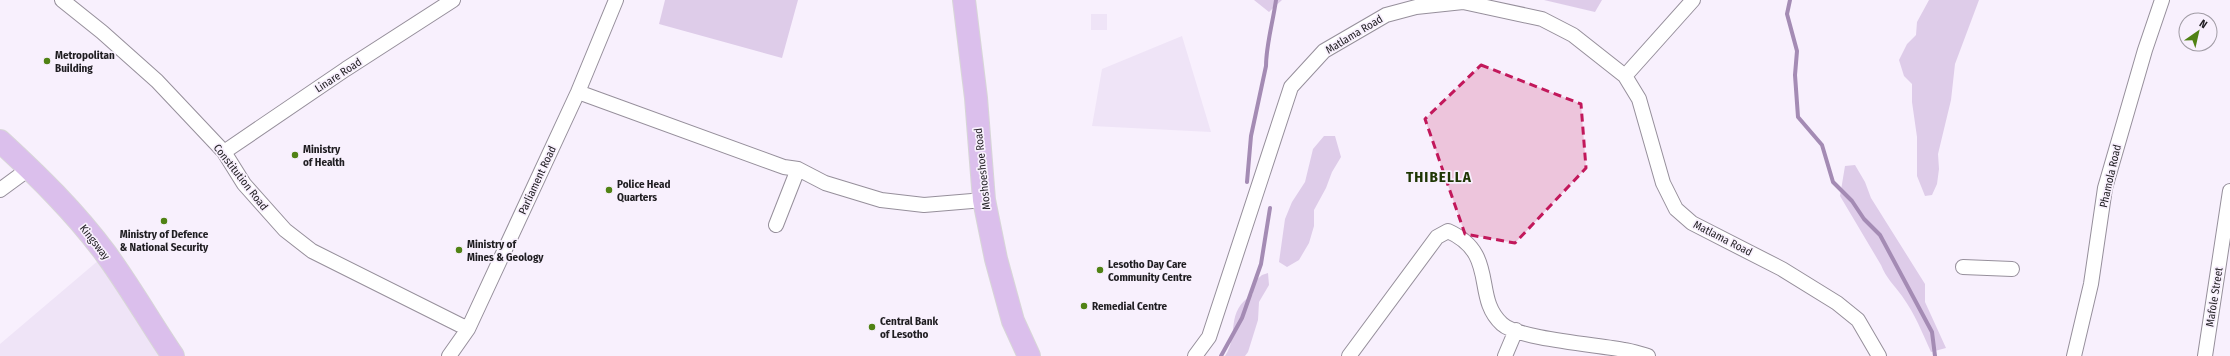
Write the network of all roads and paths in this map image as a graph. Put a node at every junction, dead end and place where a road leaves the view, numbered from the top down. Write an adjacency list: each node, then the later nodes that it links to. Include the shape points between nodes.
1 (62, 0): 10 (street, Constitution Road, via 157,81)
2 (453, 0): 10 (street, Linare Road)
3 (616, 0): 8 (street, Parliament Road)
4 (964, 0): 15 (main road, Moshoeshoe Road, via 976,98)
5 (1693, 0): 7 (street)
6 (2162, 0): 29 (street, Phamola Road, via 2105,188 2091,284)
7 (1625, 76): 24 (street, Matlama Road, via 1573,35 1542,19 1463,2 1416,7 1386,15 1324,51 1291,87 1209,337); 28 (street, Matlama Road, via 1639,99 1663,183 1676,209 1692,223 1782,269 1837,303 1858,320)
8 (578, 92): 12 (street); 19 (street, Parliament Road)
9 (0, 141): 11 (main road, Kingsway)
10 (224, 152): 19 (street, Constitution Road, via 260,204 285,230 312,251)
11 (30, 168): 13 (street); 21 (main road, Kingsway, via 106,254)
12 (798, 169): 15 (street, via 837,187 881,200 924,205); 16 (street)
13 (0, 190)
14 (2230, 191): 30 (street, Mafole Street)
15 (984, 200): 23 (main road, Moshoeshoe Road, via 996,259 1013,321)
16 (776, 225)
17 (1963, 267): 18 (street)
18 (2012, 269)
19 (468, 329): 22 (street, Parliament Road)
20 (1516, 330): 25 (street, via 1503,326 1492,313 1486,295 1484,274 1477,256 1459,236 1448,231 1437,237); 26 (street); 27 (street, via 1540,337)
21 (173, 356)
22 (449, 356)
23 (1029, 356)
24 (1195, 356)
25 (1349, 356)
26 (1505, 356)
27 (1648, 356)
28 (1879, 356)
29 (2074, 356)
30 (2205, 356)

